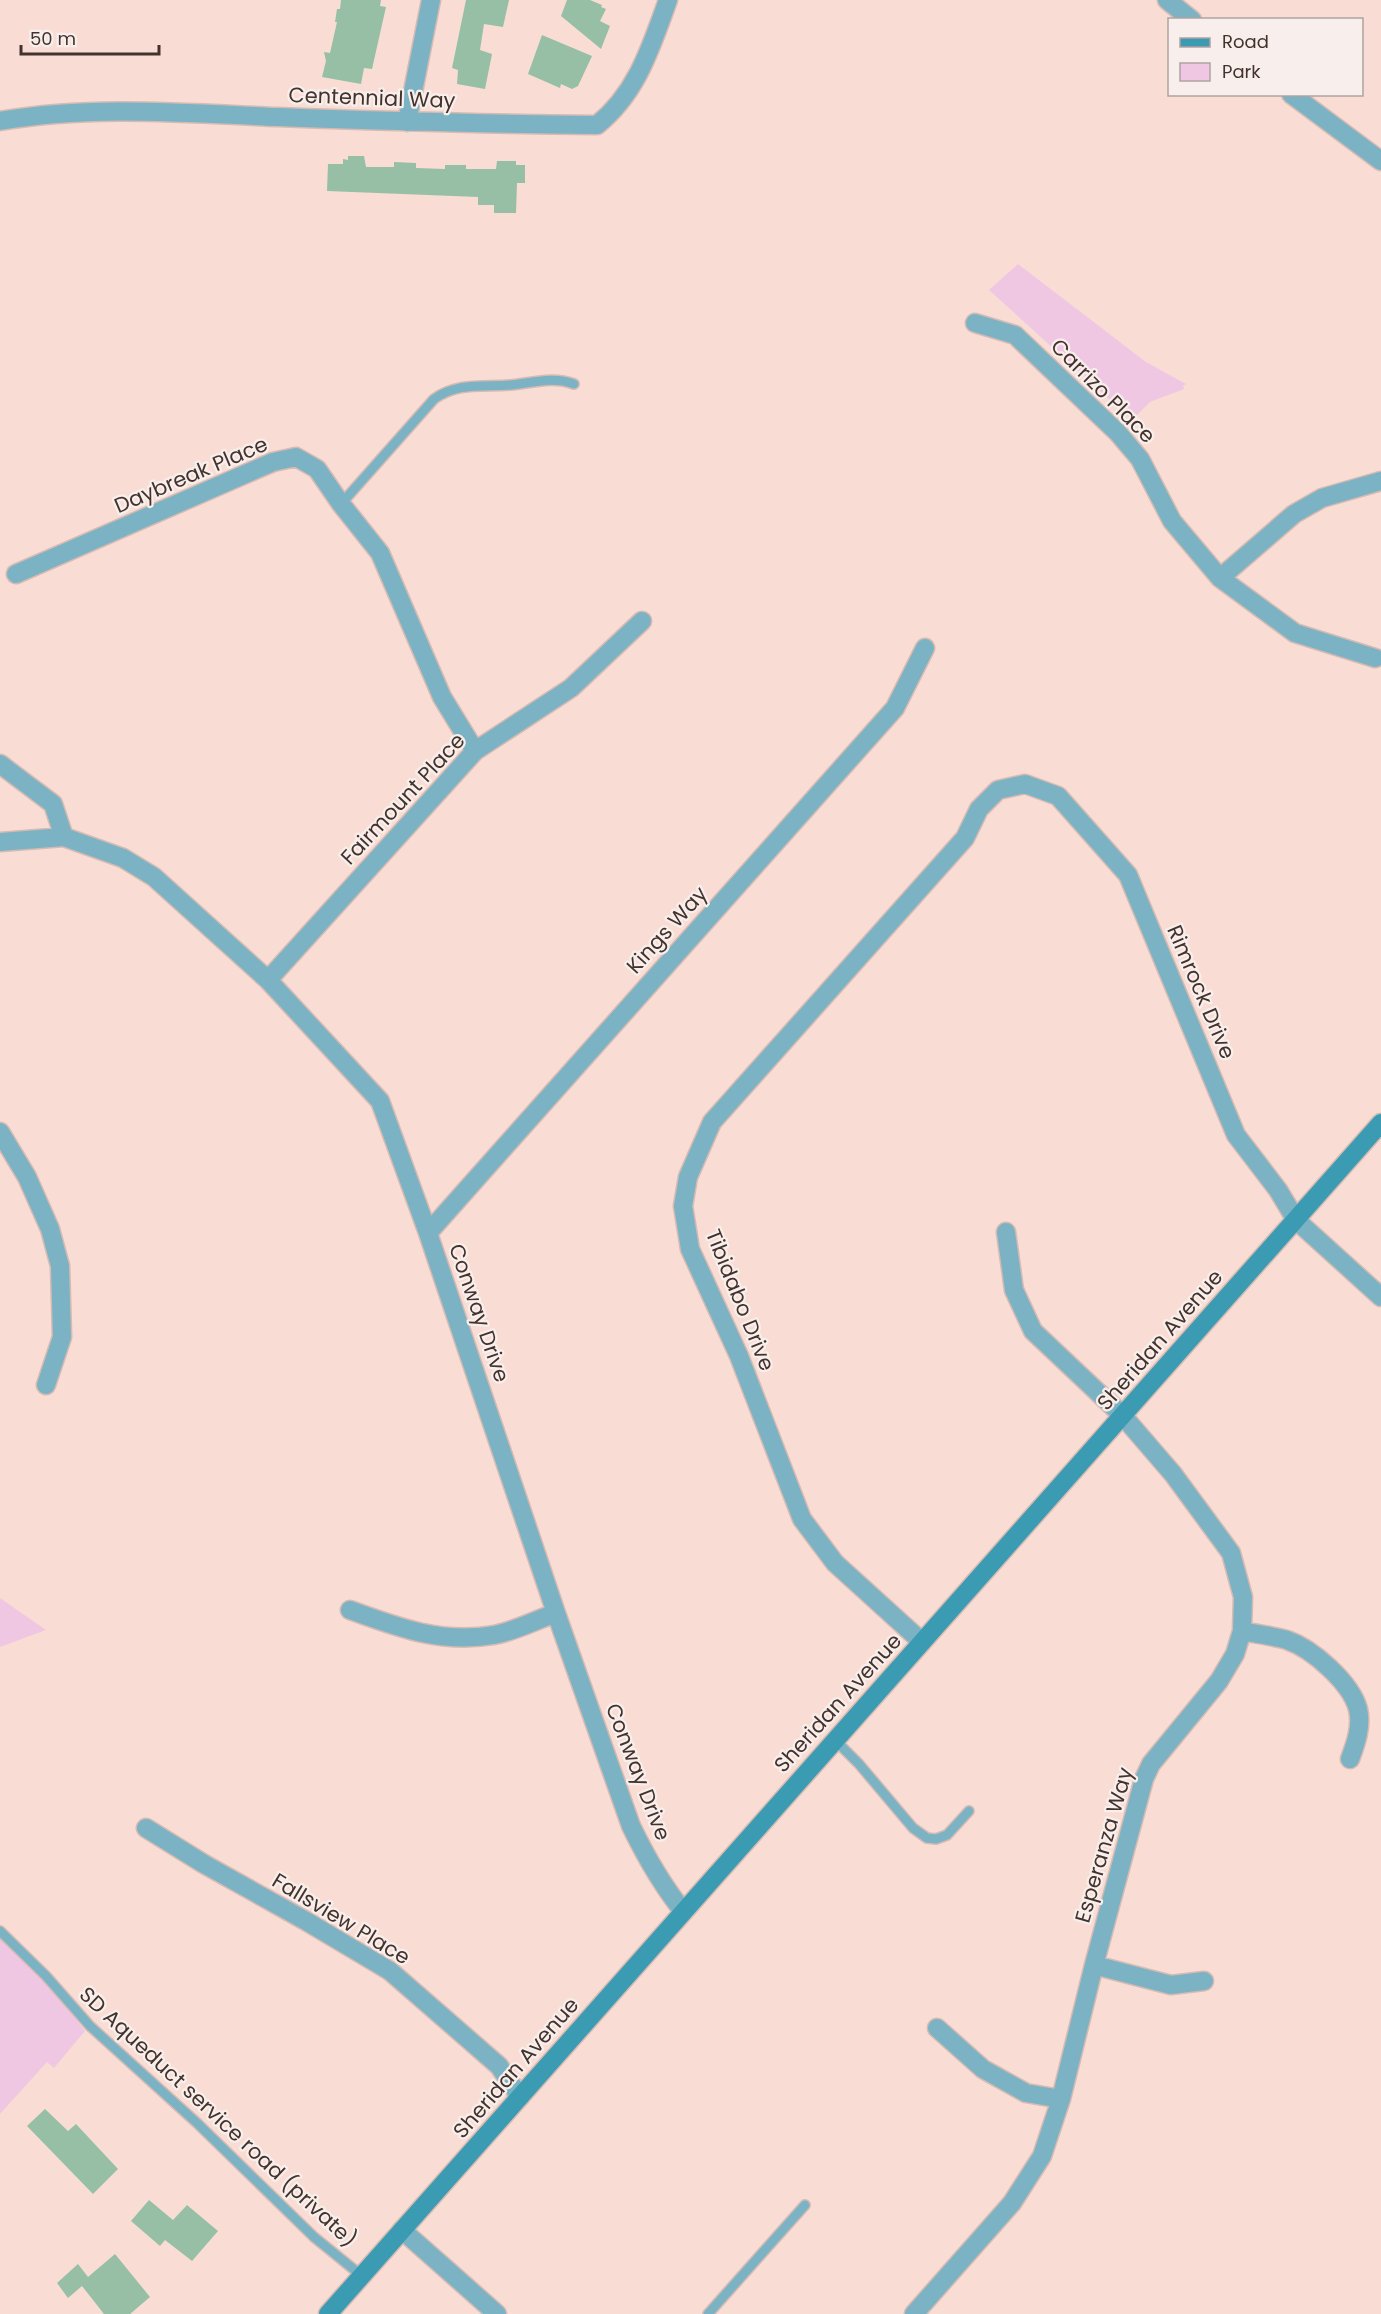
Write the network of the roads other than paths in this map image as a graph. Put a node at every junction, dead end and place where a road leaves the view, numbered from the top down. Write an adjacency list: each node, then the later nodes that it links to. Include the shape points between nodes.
1 (431, 0): 7 (street)
2 (668, 0): 7 (street, Centennial Way, via 633,86 597,125)
3 (1167, 0): 4 (street)
4 (1190, 18)
5 (1294, 96): 8 (street)
6 (0, 121): 7 (street, Centennial Way, via 105,110)
7 (407, 122)
8 (1381, 161)
9 (975, 323): 14 (street, Carrizo Place, via 1014,336 1118,433 1140,459 1172,521)
10 (574, 384): 12 (lane, via 548,379 466,386 442,393)
11 (1381, 481): 14 (street, via 1322,498 1294,514)
12 (341, 504): 13 (street, Daybreak Place, via 317,469 296,458 273,462); 18 (street, Daybreak Place, via 380,553 442,697)
13 (16, 574)
14 (1220, 579): 17 (street, Carrizo Place, via 1295,633)
15 (642, 621): 18 (street, Fairmount Place, via 571,688)
16 (925, 648): 28 (street, Kings Way, via 895,708)
17 (1375, 658)
18 (475, 751): 23 (street, Fairmount Place)
19 (0, 764): 21 (street, via 53,804)
20 (964, 838): 26 (street, Rimrock Drive, via 979,809 998,790 1025,784 1058,796 1128,875 1236,1135); 35 (street, Tibidabo Drive, via 712,1122 688,1177 683,1206 690,1249 739,1356 802,1519 835,1563)
21 (71, 840): 22 (street); 23 (street, Conway Drive, via 123,858 154,877)
22 (0, 842)
23 (268, 980): 28 (street, Conway Drive, via 380,1101)
24 (1381, 1123): 26 (street, Sheridan Avenue)
25 (0, 1132): 30 (street, via 27,1177 50,1229 60,1266 62,1337)
26 (1296, 1220): 29 (street, Rimrock Drive); 31 (street, Sheridan Avenue)
27 (1006, 1232): 31 (street, Esperanza Way, via 1014,1290 1033,1331)
28 (428, 1233): 33 (street, Conway Drive)
29 (1381, 1297)
30 (46, 1385)
31 (1123, 1416): 34 (street, Esperanza Way, via 1173,1474 1231,1553 1243,1598); 35 (street, Sheridan Avenue)
32 (350, 1610): 33 (street, via 410,1632 457,1639 496,1635)
33 (556, 1613): 40 (street, Conway Drive, via 631,1826 647,1859)
34 (1242, 1631): 37 (street, via 1288,1641 1319,1657 1353,1695 1358,1712 1358,1740); 42 (street, Esperanza Way, via 1235,1654 1219,1681 1151,1764 1144,1779)
35 (922, 1642): 36 (street, Sheridan Avenue)
36 (835, 1740): 38 (lane, via 913,1828 927,1838 947,1835); 40 (street, Sheridan Avenue)
37 (1350, 1759)
38 (969, 1811)
39 (146, 1828): 45 (street, Fallsview Place, via 390,1971 499,2066)
40 (683, 1911): 45 (street, Sheridan Avenue)
41 (0, 1931): 49 (lane, SD Aqueduct service road (private), via 90,2026 314,2237)
42 (1094, 1965): 43 (street, via 1172,1985); 46 (street, Esperanza Way)
43 (1204, 1981)
44 (937, 2028): 46 (street, via 983,2069 1026,2093)
45 (520, 2097): 48 (street, Sheridan Avenue)
46 (1061, 2099): 53 (street, Esperanza Way, via 1042,2156 1012,2204)
47 (805, 2205): 52 (lane)
48 (402, 2230): 49 (street, Sheridan Avenue); 51 (street)
49 (362, 2276): 50 (street, Sheridan Avenue)
50 (328, 2314)
51 (497, 2314)
52 (708, 2314)
53 (914, 2314)

